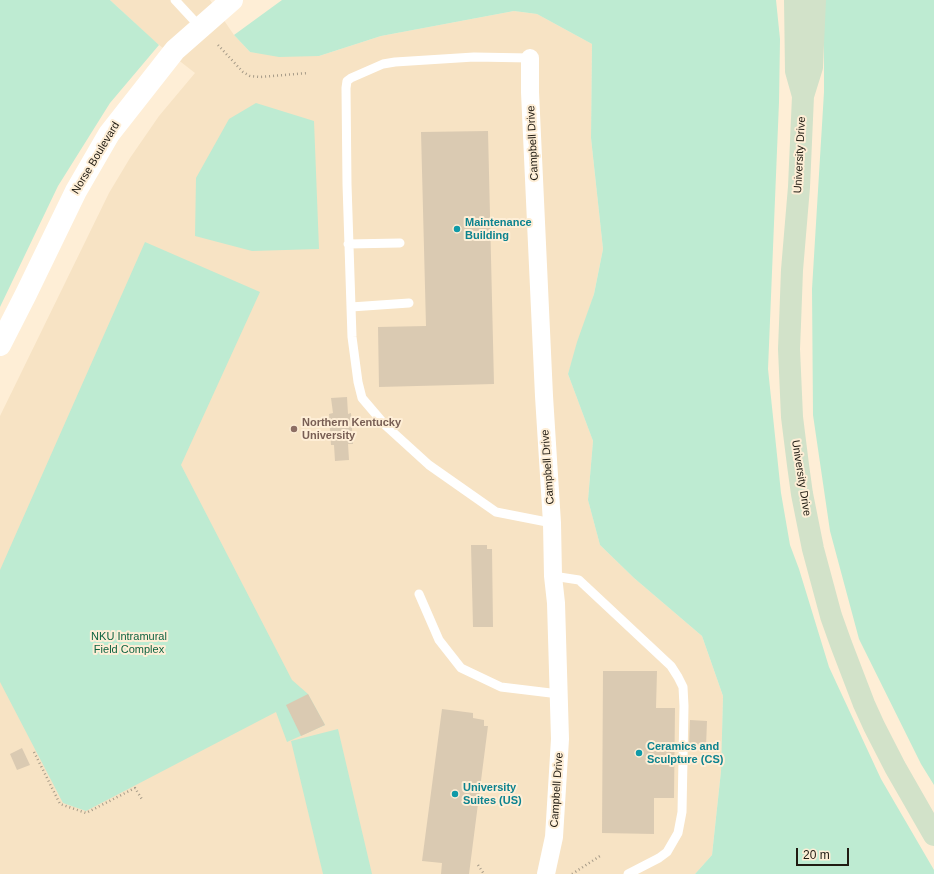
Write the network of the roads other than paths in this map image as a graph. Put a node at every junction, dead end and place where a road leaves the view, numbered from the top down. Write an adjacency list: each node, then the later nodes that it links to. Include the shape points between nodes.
1 (175, 0): 5 (lane)
2 (232, 0): 5 (street, Norse Boulevard)
3 (796, 0): 7 (main road, University Drive, via 796,71)
4 (815, 0): 7 (main road, University Drive, via 812,66)
5 (200, 27): 12 (street, Norse Boulevard, via 175,50 109,134 76,191)
6 (530, 58): 9 (lane, via 474,57 394,62 383,64 347,81); 13 (street, Campbell Drive)
7 (803, 96): 17 (main road, University Drive, via 789,349 792,417 802,494 831,616 864,704 895,767)
8 (400, 243): 9 (lane)
9 (348, 244): 11 (lane)
10 (409, 303): 11 (lane)
11 (351, 306): 13 (lane, via 352,337 362,398 386,425 429,465 496,512)
12 (0, 345)
13 (552, 523): 14 (street, Campbell Drive)
14 (553, 576): 16 (street, Campbell Drive); 19 (lane, via 579,580 671,666 683,687 682,812 678,833 667,852)
15 (419, 594): 16 (lane, via 439,640 462,668 501,687)
16 (559, 694): 18 (street, Campbell Drive, via 560,739 554,837)
17 (934, 835)
18 (546, 874)
19 (628, 874)

